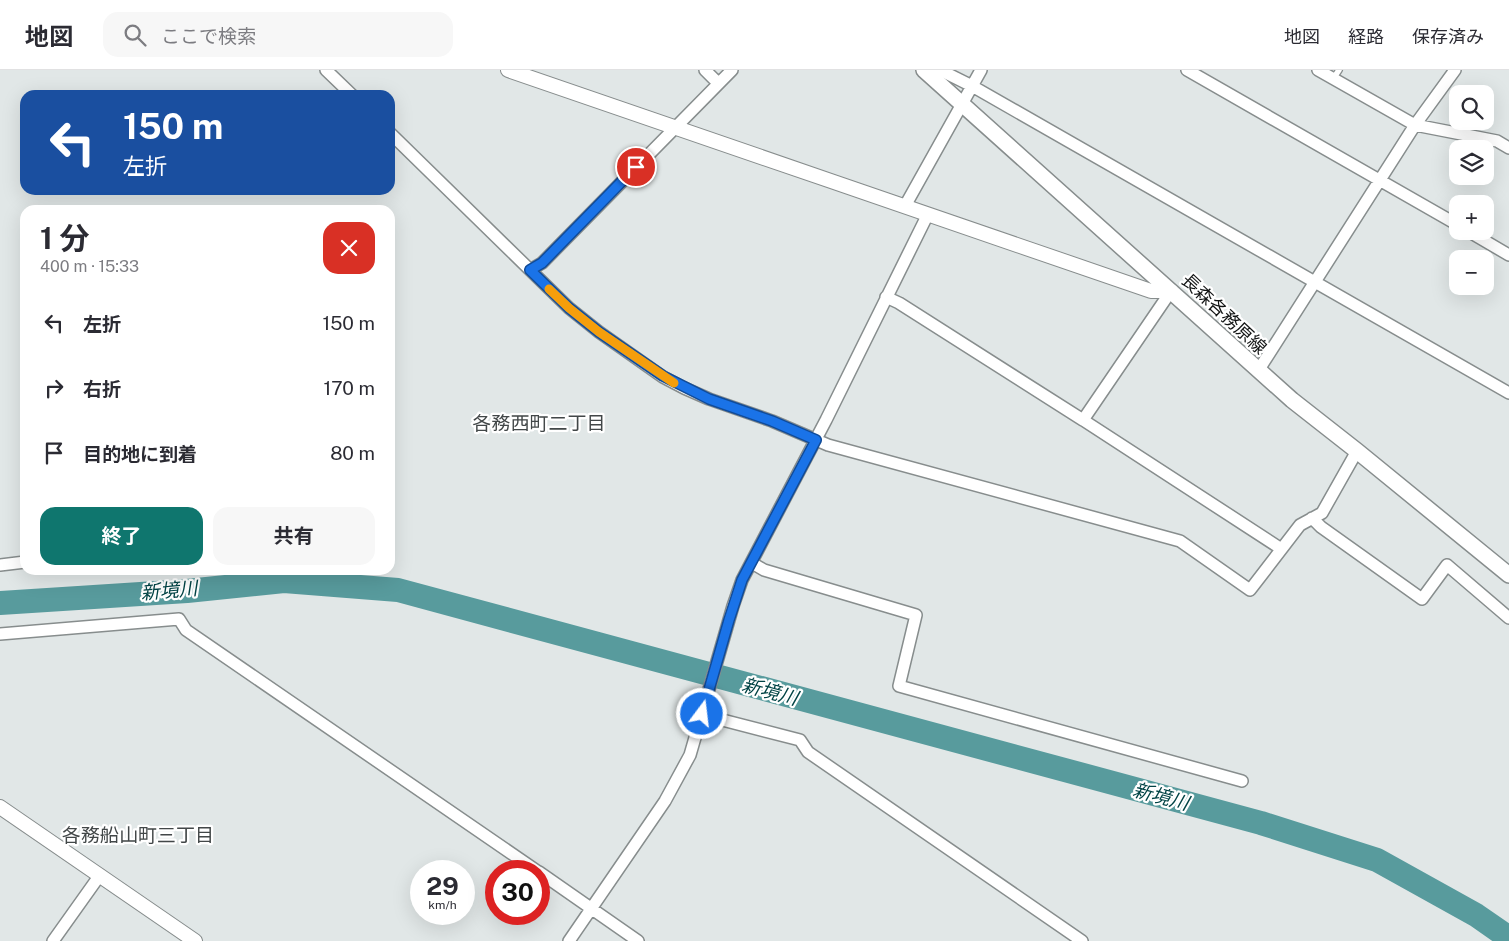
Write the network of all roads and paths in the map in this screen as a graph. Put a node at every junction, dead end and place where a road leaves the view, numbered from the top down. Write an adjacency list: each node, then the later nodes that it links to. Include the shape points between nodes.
1 (326, 70): 13 (street)
2 (508, 70): 16 (street)
3 (705, 70): 11 (street)
4 (732, 70): 11 (street)
5 (926, 70): 12 (street, via 942,71); 14 (main road, 長森各務原線)
6 (981, 70): 12 (street)
7 (1187, 70): 19 (street)
8 (1318, 70): 10 (street)
9 (1455, 70): 15 (street)
10 (1336, 74): 15 (street)
11 (718, 83): 16 (street)
12 (972, 86): 14 (street); 26 (street)
13 (347, 90)
14 (963, 105): 20 (street); 27 (main road, 長森各務原線)
15 (1415, 125): 18 (street, via 1497,141); 19 (street)
16 (676, 126): 20 (street); 25 (street, via 542,263)
17 (395, 138): 25 (street)
18 (1509, 148)
19 (1380, 180): 22 (street); 26 (street)
20 (906, 206): 21 (street)
21 (928, 214): 27 (street, via 1151,291); 28 (street)
22 (1449, 220)
23 (1483, 240): 24 (street)
24 (1509, 255)
25 (530, 270): 32 (street, via 599,332 663,376 709,399)
26 (1315, 283): 29 (street); 30 (street)
27 (1171, 291): 29 (main road, 長森各務原線); 31 (street)
28 (886, 297): 31 (street, via 899,302); 32 (street)
29 (1258, 371): 33 (main road, 長森各務原線)
30 (1509, 393)
31 (1083, 420): 35 (street)
32 (816, 440): 35 (street, via 1180,541 1250,590); 37 (street)
33 (1357, 451): 34 (street, via 1322,513); 39 (main road, 長森各務原線)
34 (1312, 518): 35 (street, via 1300,525); 40 (street, via 1422,599 1447,565)
35 (1280, 548)
36 (20, 563): 38 (street)
37 (752, 563): 42 (street, via 733,606); 43 (street, via 764,570 916,615 898,686)
38 (0, 565)
39 (1509, 575)
40 (1509, 618)
41 (0, 634): 45 (street, via 180,619 186,630)
42 (702, 714): 48 (street, via 690,755 665,801); 53 (street, via 800,740 808,752)
43 (1242, 781)
44 (0, 806): 46 (street)
45 (521, 860)
46 (100, 875): 49 (street); 50 (street)
47 (550, 880): 48 (street)
48 (591, 908): 51 (street); 52 (street)
49 (53, 941)
50 (195, 941)
51 (569, 941)
52 (638, 941)
53 (1082, 941)

